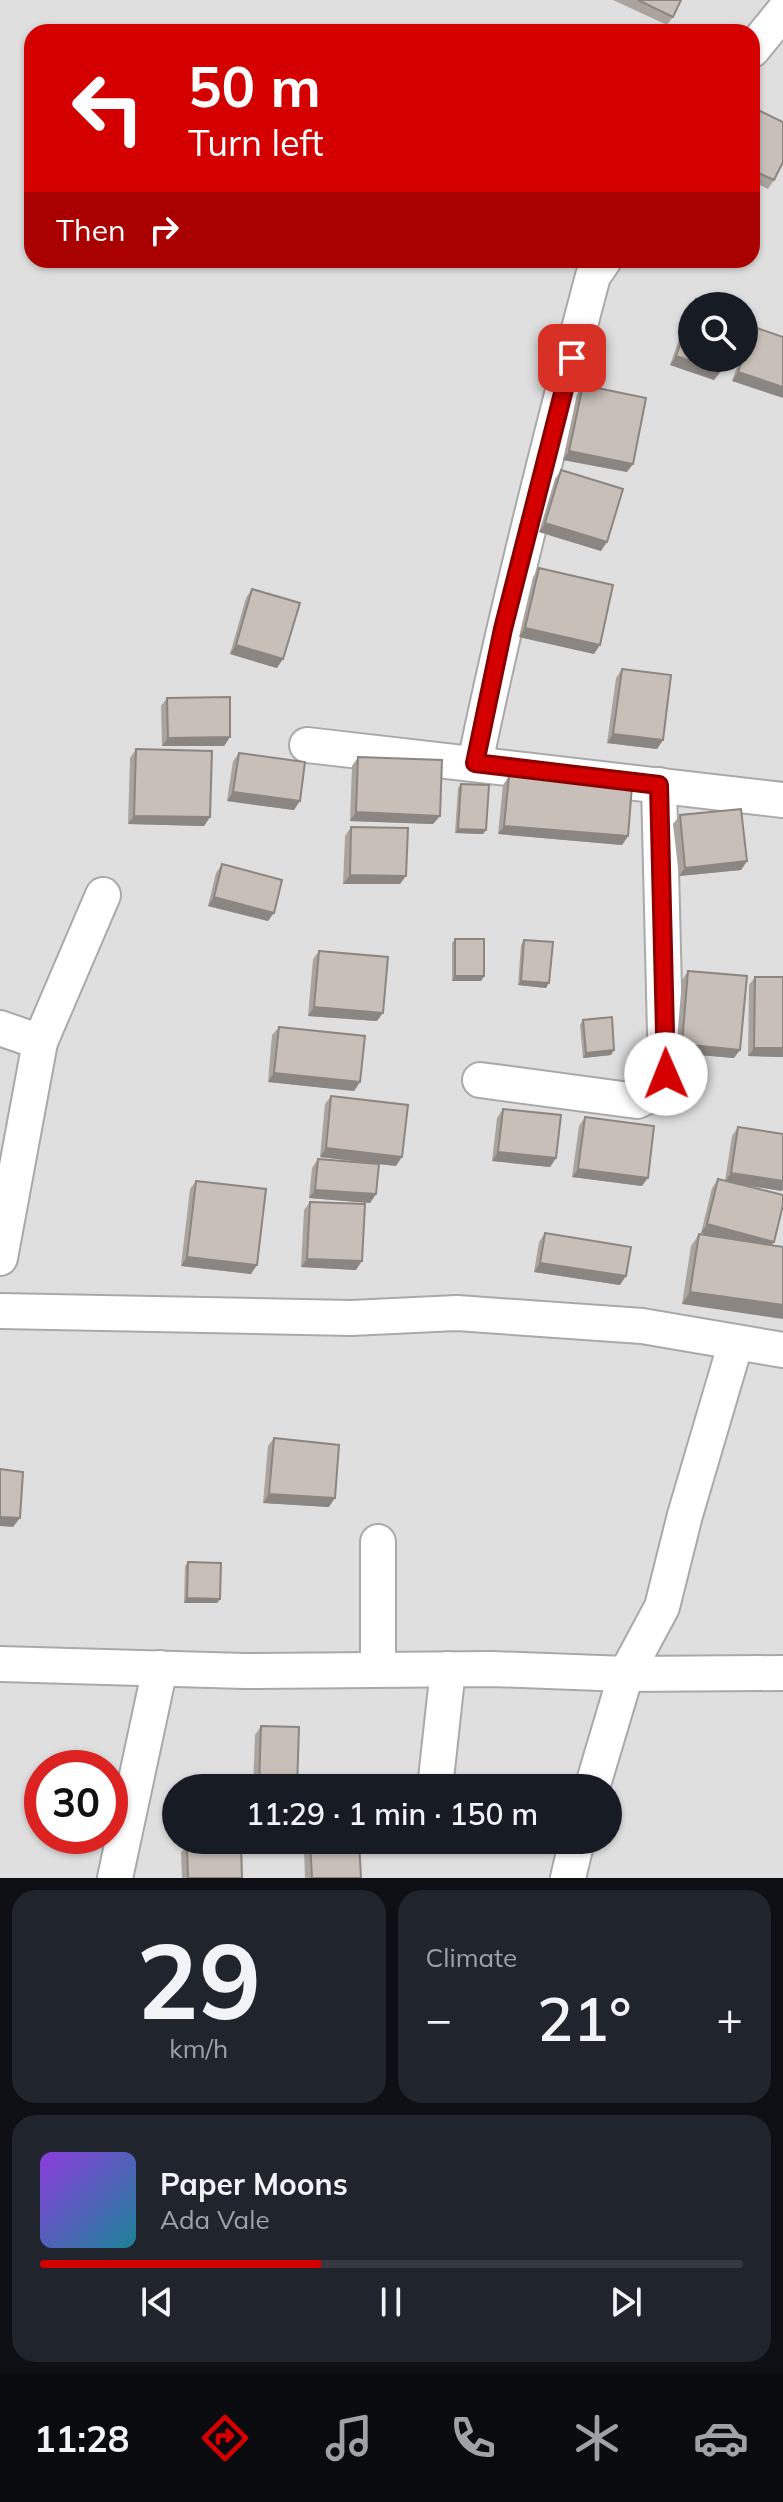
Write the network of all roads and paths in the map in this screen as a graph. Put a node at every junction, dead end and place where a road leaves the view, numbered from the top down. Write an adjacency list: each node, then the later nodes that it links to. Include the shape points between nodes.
1 (783, 12): 2 (street)
2 (760, 40)
3 (598, 268): 5 (street, via 553,428)
4 (307, 745): 5 (street)
5 (475, 763): 6 (street)
6 (659, 785): 7 (street); 11 (street, via 666,1074 657,1092 637,1101)
7 (783, 800)
8 (103, 895): 10 (street)
9 (0, 1028): 10 (street)
10 (40, 1042): 12 (street)
11 (480, 1080)
12 (0, 1258)
13 (0, 1311): 14 (street, via 351,1318 457,1313 642,1326)
14 (736, 1342): 15 (street); 21 (street, via 662,1607)
15 (783, 1350)
16 (378, 1542): 19 (street)
17 (0, 1664): 18 (street)
18 (160, 1668): 19 (street); 26 (street)
19 (378, 1669): 20 (street)
20 (448, 1669): 21 (street); 23 (street)
21 (626, 1674): 22 (street); 24 (street)
22 (782, 1675)
23 (437, 1774)
24 (596, 1774)
25 (574, 1854): 27 (street)
26 (115, 1878)
27 (568, 1878)

